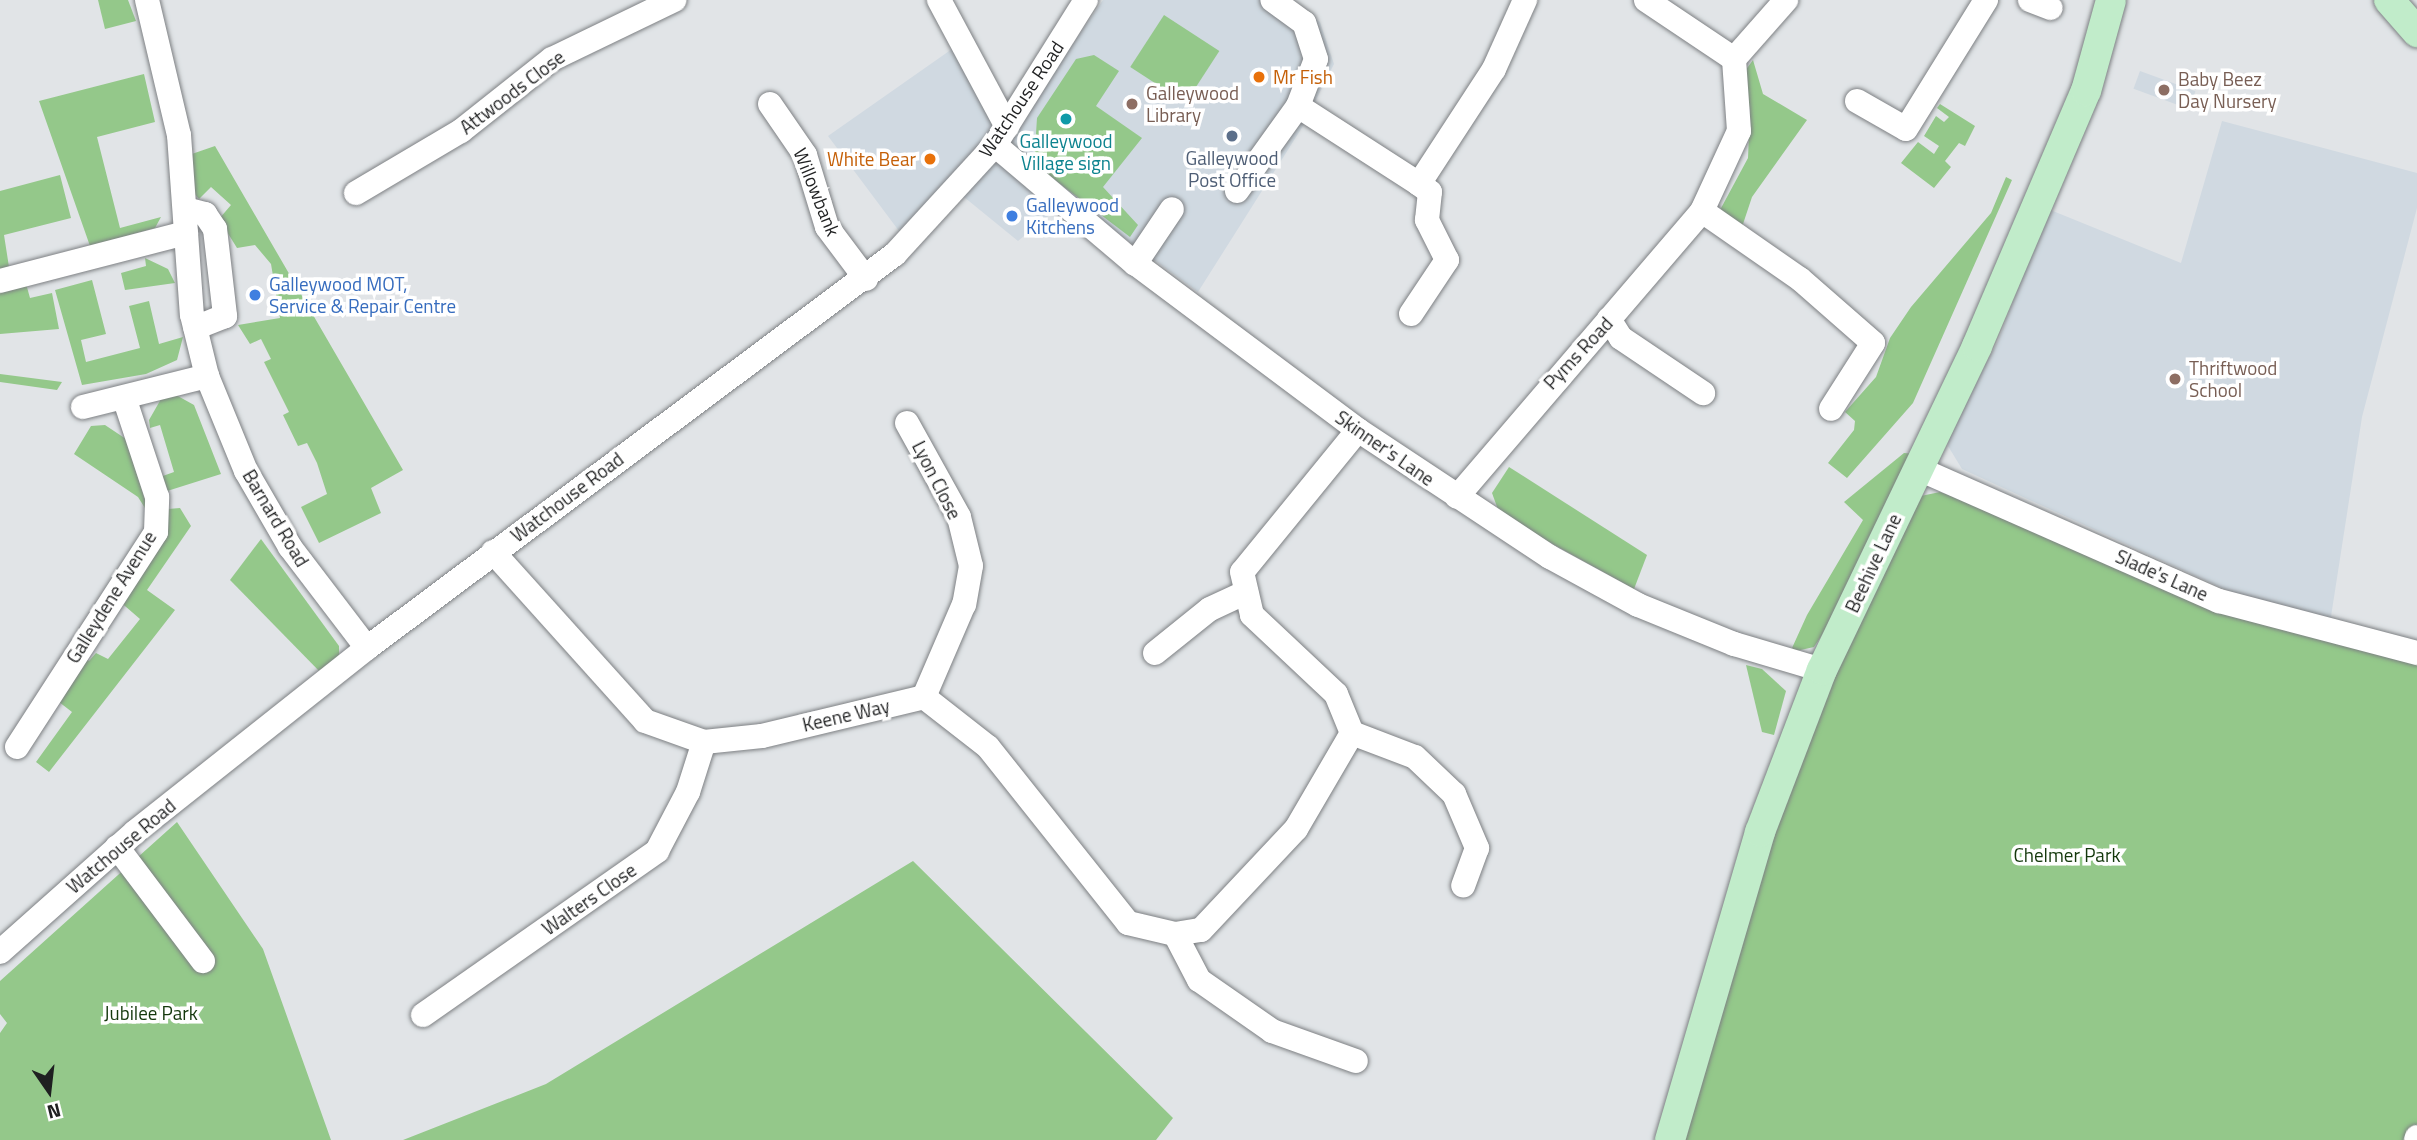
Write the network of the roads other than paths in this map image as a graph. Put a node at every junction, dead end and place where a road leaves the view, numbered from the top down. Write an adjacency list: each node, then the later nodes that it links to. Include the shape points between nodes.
1 (147, 0): 23 (street, via 179,135)
2 (674, 0): 20 (street, Attwoods Close, via 552,59 461,131)
3 (939, 0): 17 (street)
4 (1086, 0): 17 (street, Watchouse Road)
5 (1272, 0): 16 (street, via 1304,23 1316,59)
6 (1525, 0): 18 (street, via 1494,69)
7 (1646, 0): 13 (street)
8 (1786, 0): 13 (street)
9 (1986, 0): 14 (street, via 1906,129)
10 (2112, 0): 36 (main road, Beehive Lane, via 2086,91)
11 (2389, 0): 12 (main road)
12 (2417, 32)
13 (1734, 59): 22 (street, Pyms Road, via 1739,131)
14 (1857, 101)
15 (771, 104): 25 (street, Willowbank, via 804,155 827,227)
16 (1298, 106): 18 (street); 19 (street)
17 (1001, 136): 24 (street, Skinner's Lane); 25 (street, Watchouse Road, via 922,229)
18 (1419, 184): 27 (street, via 1430,192 1427,220 1447,260)
19 (1237, 191)
20 (356, 193)
21 (1172, 209): 24 (street)
22 (1702, 211): 28 (street, Pyms Road); 33 (street, via 1800,279 1873,342)
23 (186, 221): 26 (street); 29 (street, Barnard Road, via 205,214 215,229 225,316 195,328)
24 (1135, 264): 35 (street, Skinner's Lane)
25 (866, 279): 38 (street, Watchouse Road)
26 (0, 281)
27 (1411, 314)
28 (1609, 319): 30 (street, via 1621,338); 37 (street, Pyms Road)
29 (206, 376): 31 (street); 40 (street, Barnard Road, via 246,471 290,547)
30 (1703, 393)
31 (124, 397): 32 (street); 47 (street, Galleydene Avenue, via 157,497 156,532)
32 (83, 407)
33 (1831, 410)
34 (907, 423): 44 (street, Lyon Close, via 959,517 971,566 964,604)
35 (1358, 430): 37 (street, Skinner's Lane); 39 (street, via 1242,572)
36 (1917, 468): 42 (street, Slade's Lane, via 2219,601); 43 (main road, Beehive Lane)
37 (1457, 498): 43 (street, Skinner's Lane, via 1638,605 1734,644)
38 (493, 552): 40 (street, Watchouse Road); 46 (street, Keene Way, via 645,721)
39 (1246, 592): 41 (street, via 1210,609); 45 (street, via 1252,615 1336,694)
40 (367, 648): 48 (street, Watchouse Road)
41 (1155, 653)
42 (2417, 653)
43 (1822, 670): 55 (main road, Beehive Lane, via 1760,832)
44 (924, 697): 46 (street, Keene Way, via 762,736); 50 (street, via 988,747 1128,923)
45 (1352, 733): 49 (street, via 1415,757 1454,793 1476,848); 50 (street, via 1296,829 1201,930)
46 (704, 742): 53 (street, Walters Close, via 688,792 657,851)
47 (17, 747)
48 (117, 847): 51 (street, Watchouse Road); 52 (street)
49 (1463, 886)
50 (1175, 934): 54 (street, via 1199,980 1272,1031)
51 (0, 952)
52 (203, 961)
53 (423, 1015)
54 (1356, 1061)
55 (1670, 1140)

